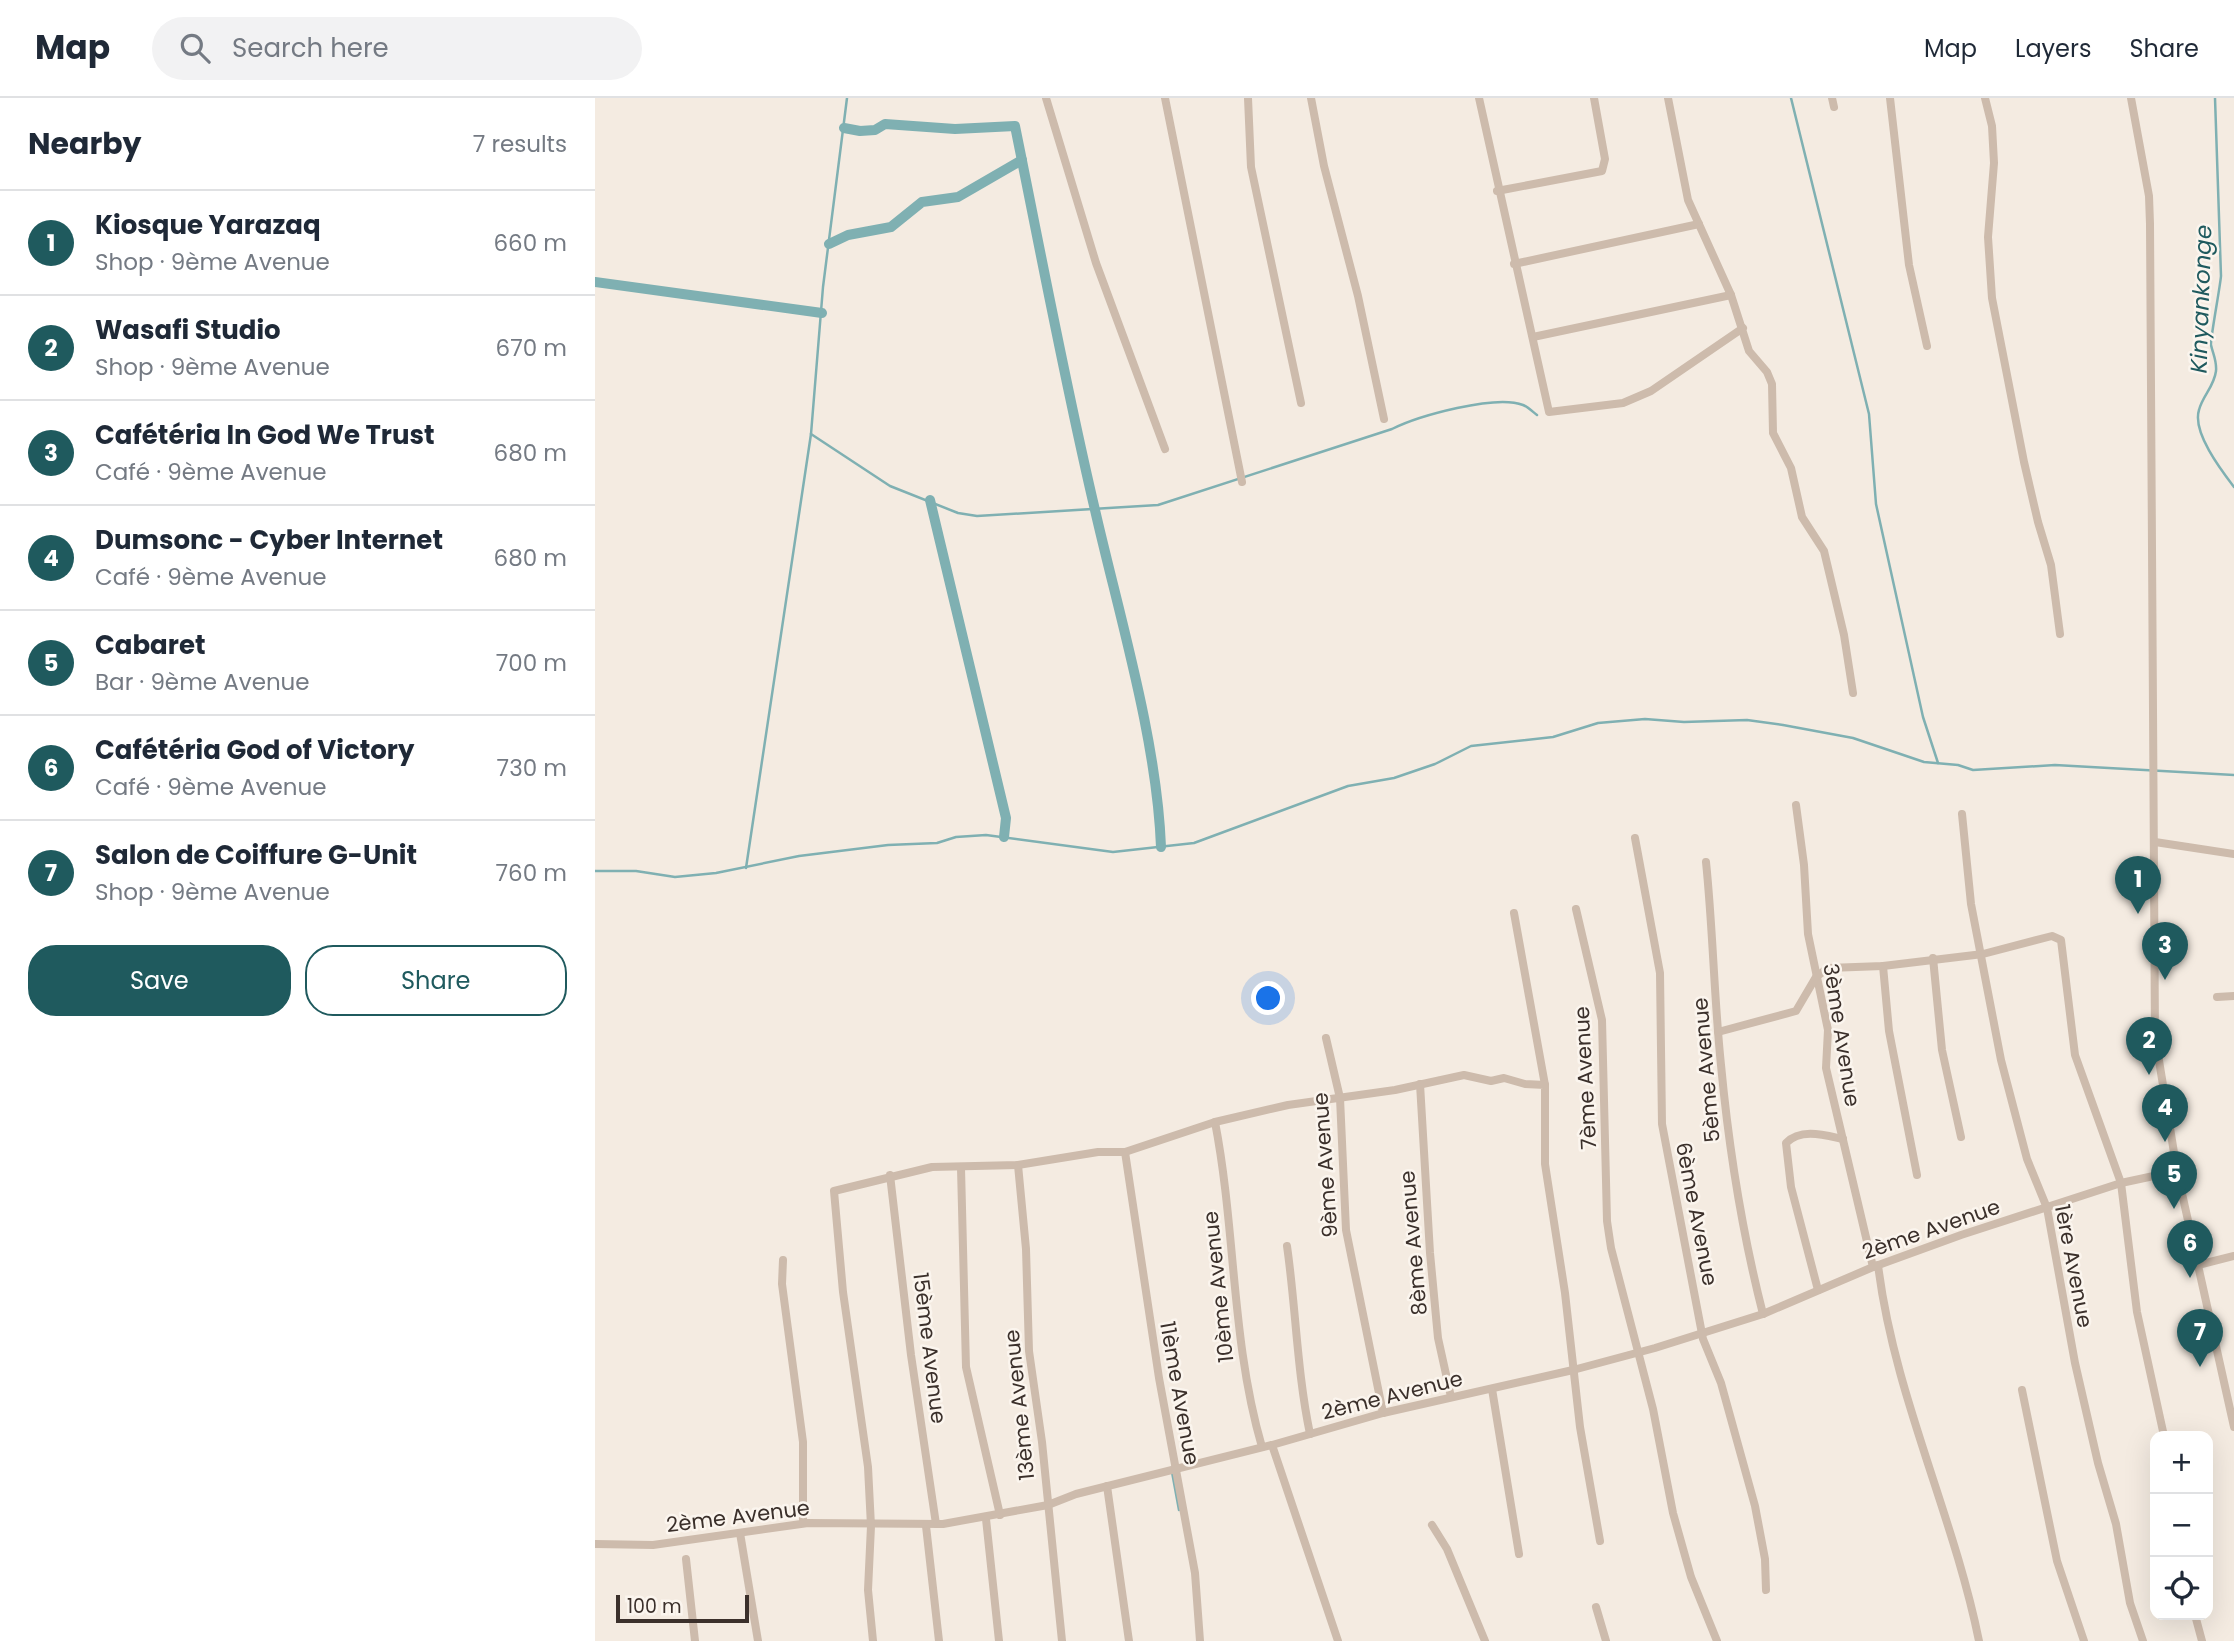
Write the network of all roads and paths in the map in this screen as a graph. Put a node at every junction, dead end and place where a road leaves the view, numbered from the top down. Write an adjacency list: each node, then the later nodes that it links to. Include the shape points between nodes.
1 (1046, 98): 20 (street, via 1092,251)
2 (1165, 98): 21 (street)
3 (1248, 98): 18 (street, via 1251,167)
4 (1311, 98): 19 (street)
5 (1479, 98): 11 (street)
6 (1594, 98): 11 (street, via 1605,159 1602,171)
7 (1668, 98): 12 (street, via 1681,174)
8 (1890, 98): 17 (street, via 1909,265)
9 (1985, 98): 22 (street, via 1994,163 1988,237 1992,298 2027,474 2051,565)
10 (2131, 98): 27 (street, via 2150,223)
11 (1497, 191): 13 (street)
12 (1699, 224): 13 (street); 14 (street)
13 (1514, 264): 16 (street)
14 (1731, 295): 15 (street); 16 (street)
15 (1743, 328): 16 (street, via 1651,391 1605,407 1556,412 1549,412); 23 (street, via 1749,351 1772,384 1773,433 1791,468 1802,516 1824,551)
16 (1533, 337)
17 (1927, 346)
18 (1301, 403)
19 (1384, 419)
20 (1165, 449)
21 (1242, 479)
22 (2060, 634)
23 (1853, 693)
24 (1795, 805): 35 (street, 3ème Avenue)
25 (1962, 814): 32 (street, 1ère Avenue, via 1966,873)
26 (1635, 838): 61 (street, 6ème Avenue, via 1660,973 1660,1114)
27 (2155, 842): 28 (street); 49 (street, via 2155,1036)
28 (2234, 854)
29 (1706, 862): 38 (street, 5ème Avenue)
30 (1576, 909): 62 (street, 7ème Avenue, via 1602,1020 1607,1221)
31 (1514, 913): 41 (street)
32 (1983, 954): 33 (street); 52 (street, via 2052,936 2061,940 2075,1055); 53 (street, 1ère Avenue, via 2008,1094)
33 (1933, 958): 34 (street); 44 (street, via 1938,1027)
34 (1883, 966): 35 (street, via 1828,968); 51 (street, via 1889,1031)
35 (1816, 977): 38 (street, via 1796,1011); 45 (street, 3ème Avenue, via 1829,1038 1826,1069)
36 (2234, 996): 37 (street)
37 (2217, 997)
38 (1718, 1032): 60 (street, 5ème Avenue, via 1734,1180)
39 (1326, 1038): 42 (street, 9ème Avenue)
40 (1420, 1084): 41 (street, via 1464,1075); 42 (street); 66 (street, 8ème Avenue, via 1438,1338)
41 (1545, 1085): 63 (street, via 1544,1156)
42 (1340, 1098): 43 (street); 67 (street, 9ème Avenue, via 1343,1210)
43 (1215, 1122): 46 (street); 72 (street, 10ème Avenue, via 1232,1245 1238,1339)
44 (1961, 1137)
45 (1843, 1139): 58 (street, 3ème Avenue); 59 (street, via 1817,1133 1792,1137 1786,1143 1791,1187)
46 (1125, 1152): 47 (street); 73 (street, 11ème Avenue)
47 (1018, 1165): 48 (street); 75 (street, 13ème Avenue, via 1029,1350)
48 (961, 1168): 50 (street, via 932,1167); 76 (street, via 966,1367)
49 (2177, 1171): 52 (street, 2ème Avenue); 57 (street)
50 (890, 1175): 79 (street, 15ème Avenue); 81 (street, via 837,1189 834,1194)
51 (1916, 1175)
52 (2121, 1183): 53 (street, 2ème Avenue); 69 (street, via 2137,1312)
53 (2047, 1208): 58 (street, 2ème Avenue); 105 (street, 1ère Avenue, via 2072,1350 2116,1524 2130,1603)
54 (1287, 1246): 70 (street, via 1301,1393)
55 (2234, 1256): 57 (street)
56 (783, 1260): 78 (street, via 782,1284 804,1457)
57 (2198, 1265): 68 (street)
58 (1876, 1266): 59 (street, 2ème Avenue); 103 (street, 3ème Avenue, via 1891,1346 1966,1583)
59 (1818, 1290): 60 (street, 2ème Avenue)
60 (1763, 1314): 61 (street, 2ème Avenue)
61 (1702, 1334): 62 (street, 2ème Avenue); 88 (street, 6ème Avenue, via 1721,1383 1753,1497)
62 (1638, 1353): 63 (street, 2ème Avenue); 102 (street, via 1673,1513)
63 (1573, 1370): 64 (street, 2ème Avenue); 84 (street)
64 (1492, 1389): 66 (street, 2ème Avenue); 86 (street)
65 (2022, 1390): 104 (street, via 2057,1561)
66 (1451, 1397): 67 (street, 2ème Avenue)
67 (1383, 1412): 70 (street, 2ème Avenue)
68 (2234, 1427)
69 (2163, 1431)
70 (1310, 1434): 71 (street, 2ème Avenue)
71 (1272, 1445): 72 (street, 2ème Avenue); 99 (street)
72 (1262, 1447): 73 (street, 2ème Avenue)
73 (1177, 1470): 74 (street, 2ème Avenue); 98 (street, 11ème Avenue, via 1195,1573)
74 (1107, 1486): 75 (street, 2ème Avenue); 97 (street)
75 (1048, 1505): 76 (street, 2ème Avenue); 96 (street, 13ème Avenue)
76 (1000, 1515): 77 (street, 2ème Avenue)
77 (986, 1518): 79 (street, 2ème Avenue); 95 (street)
78 (803, 1523): 81 (street, 2ème Avenue); 83 (street, 2ème Avenue)
79 (936, 1524): 82 (street, 2ème Avenue)
80 (1432, 1525): 100 (street, via 1447,1549)
81 (871, 1526): 82 (street, 2ème Avenue); 93 (street, via 868,1590)
82 (926, 1526): 94 (street)
83 (740, 1533): 85 (street, 2ème Avenue, via 653,1545); 92 (street)
84 (1600, 1541)
85 (595, 1544)
86 (1519, 1554)
87 (686, 1559): 91 (street)
88 (1766, 1590)
89 (1595, 1607): 101 (street)
90 (2196, 1620): 106 (street)
91 (695, 1641)
92 (758, 1641)
93 (873, 1641)
94 (939, 1641)
95 (999, 1641)
96 (1062, 1641)
97 (1129, 1641)
98 (1200, 1641)
99 (1338, 1641)
100 (1485, 1641)
101 (1606, 1641)
102 (1717, 1641)
103 (1979, 1641)
104 (2084, 1641)
105 (2143, 1641)
106 (2202, 1641)

